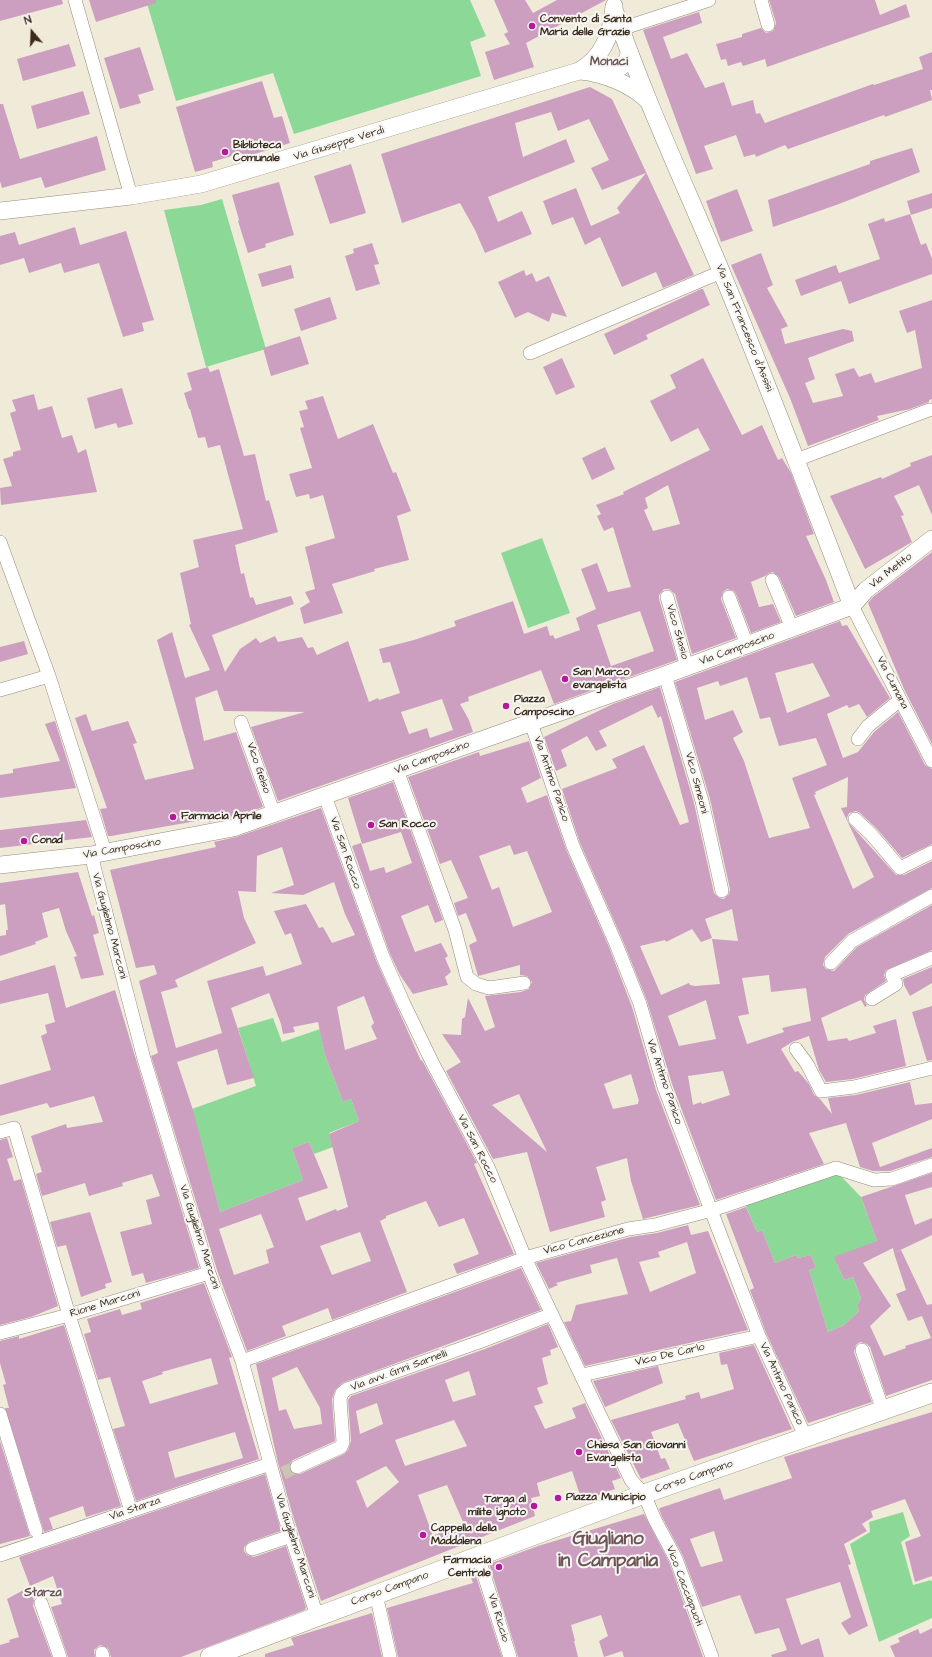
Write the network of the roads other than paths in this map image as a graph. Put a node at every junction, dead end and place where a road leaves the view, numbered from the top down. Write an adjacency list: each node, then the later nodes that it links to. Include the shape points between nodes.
1 (75, 0): 10 (street)
2 (709, 0): 6 (street)
3 (761, 0): 5 (street)
4 (613, 3): 6 (street, Via San Francesco d'Assisi); 8 (street, via 611,30)
5 (768, 25)
6 (621, 29): 7 (street, Via San Francesco d'Assisi)
7 (629, 53): 8 (street, Via Giuseppe Verdi, via 615,51 601,56); 9 (street, Via San Francesco d'Assisi)
8 (596, 67): 9 (street, via 643,95); 10 (street, Via Giuseppe Verdi, via 201,184)
9 (651, 105): 12 (street, Via San Francesco d'Assisi)
10 (131, 196): 11 (street, Via Giuseppe Verdi)
11 (0, 211)
12 (721, 272): 13 (street); 15 (street, Via San Francesco d'Assisi)
13 (530, 353)
14 (929, 410): 15 (street)
15 (796, 460): 21 (street, Via San Francesco d'Assisi)
16 (932, 539): 21 (street, Via Metito, via 866,590)
17 (0, 542): 26 (street, Via Guglielmo Marconi)
18 (772, 580): 22 (street)
19 (667, 597): 24 (street, Vico Stasio)
20 (729, 597): 23 (street)
21 (852, 606): 22 (street, Via Camposcino); 28 (street, Via Cumana)
22 (792, 628): 23 (street, Via Camposcino)
23 (747, 645): 24 (street, Via Camposcino)
24 (687, 667): 25 (street, Via Camposcino)
25 (665, 675): 30 (street, Via Camposcino); 40 (street, Vico Simeoni, via 702,801)
26 (49, 676): 27 (street); 38 (street, Via Guglielmo Marconi)
27 (0, 690)
28 (900, 700): 31 (street, via 868,726); 32 (street, Via Cumana)
29 (241, 722): 35 (street, Vico Gelso)
30 (531, 723): 33 (street, Via Camposcino); 50 (street, Via Antimo Panico, via 573,846 640,1004 664,1087)
31 (858, 739)
32 (932, 761)
33 (397, 770): 34 (street, Via Camposcino); 44 (street, via 455,930 467,977 476,984 488,988)
34 (325, 796): 35 (street, Via Camposcino); 51 (street, Via San Rocco, via 383,957 432,1064 488,1167)
35 (274, 814): 38 (street, Via Camposcino, via 233,828)
36 (855, 819): 37 (street, via 900,868)
37 (932, 852)
38 (98, 853): 39 (street, Via Camposcino); 52 (street, Via Guglielmo Marconi, via 144,1059)
39 (0, 865)
40 (722, 891)
41 (932, 896): 43 (street, via 852,941)
42 (932, 958): 45 (street, via 892,975 896,984)
43 (831, 963)
44 (524, 983)
45 (872, 999)
46 (796, 1050): 47 (street, via 807,1064 821,1091)
47 (932, 1068)
48 (0, 1132): 54 (street, via 14,1128)
49 (932, 1165): 50 (street, Vico Concezione, via 892,1179 874,1180 836,1168)
50 (712, 1210): 51 (street, Vico Concezione, via 655,1225 628,1229); 56 (street, Via Antimo Panico)
51 (525, 1258): 53 (street, Via San Rocco); 58 (street, Vico Concezione)
52 (209, 1273): 54 (street, Rione Marconi); 58 (street, Via Guglielmo Marconi)
53 (552, 1314): 59 (street, Via San Rocco); 65 (street, Via avv. Gnni Sarnelli, via 347,1389 340,1399 341,1447)
54 (69, 1315): 55 (street, Rione Marconi); 67 (street)
55 (0, 1333)
56 (759, 1336): 59 (street, Vico De Carlo); 63 (street, Via Antimo Panico)
57 (862, 1350): 61 (street)
58 (242, 1361): 64 (street, Via Guglielmo Marconi)
59 (582, 1375): 66 (street, Via San Rocco, via 630,1480)
60 (932, 1393): 61 (main road, Corso Campano)
61 (883, 1410): 63 (main road, Corso Campano)
62 (0, 1414): 68 (street)
63 (806, 1438): 66 (main road, Corso Campano)
64 (270, 1464): 67 (street, Via Starza); 69 (street, Via Guglielmo Marconi, via 278,1476)
65 (297, 1467)
66 (644, 1494): 72 (main road, Corso Campano); 80 (street, Vico Cacciapuoti, via 676,1559)
67 (131, 1510): 71 (street, Via Starza)
68 (36, 1531)
69 (290, 1536): 70 (street); 75 (street, Via Guglielmo Marconi)
70 (252, 1549)
71 (0, 1555)
72 (478, 1556): 73 (main road, Corso Campano); 79 (street, Via Riccio)
73 (376, 1594): 75 (main road, Corso Campano); 78 (street)
74 (41, 1603): 76 (street)
75 (317, 1616): 77 (main road, Corso Campano)
76 (60, 1657)
77 (210, 1657)
78 (390, 1657)
79 (510, 1657)
80 (712, 1657)

